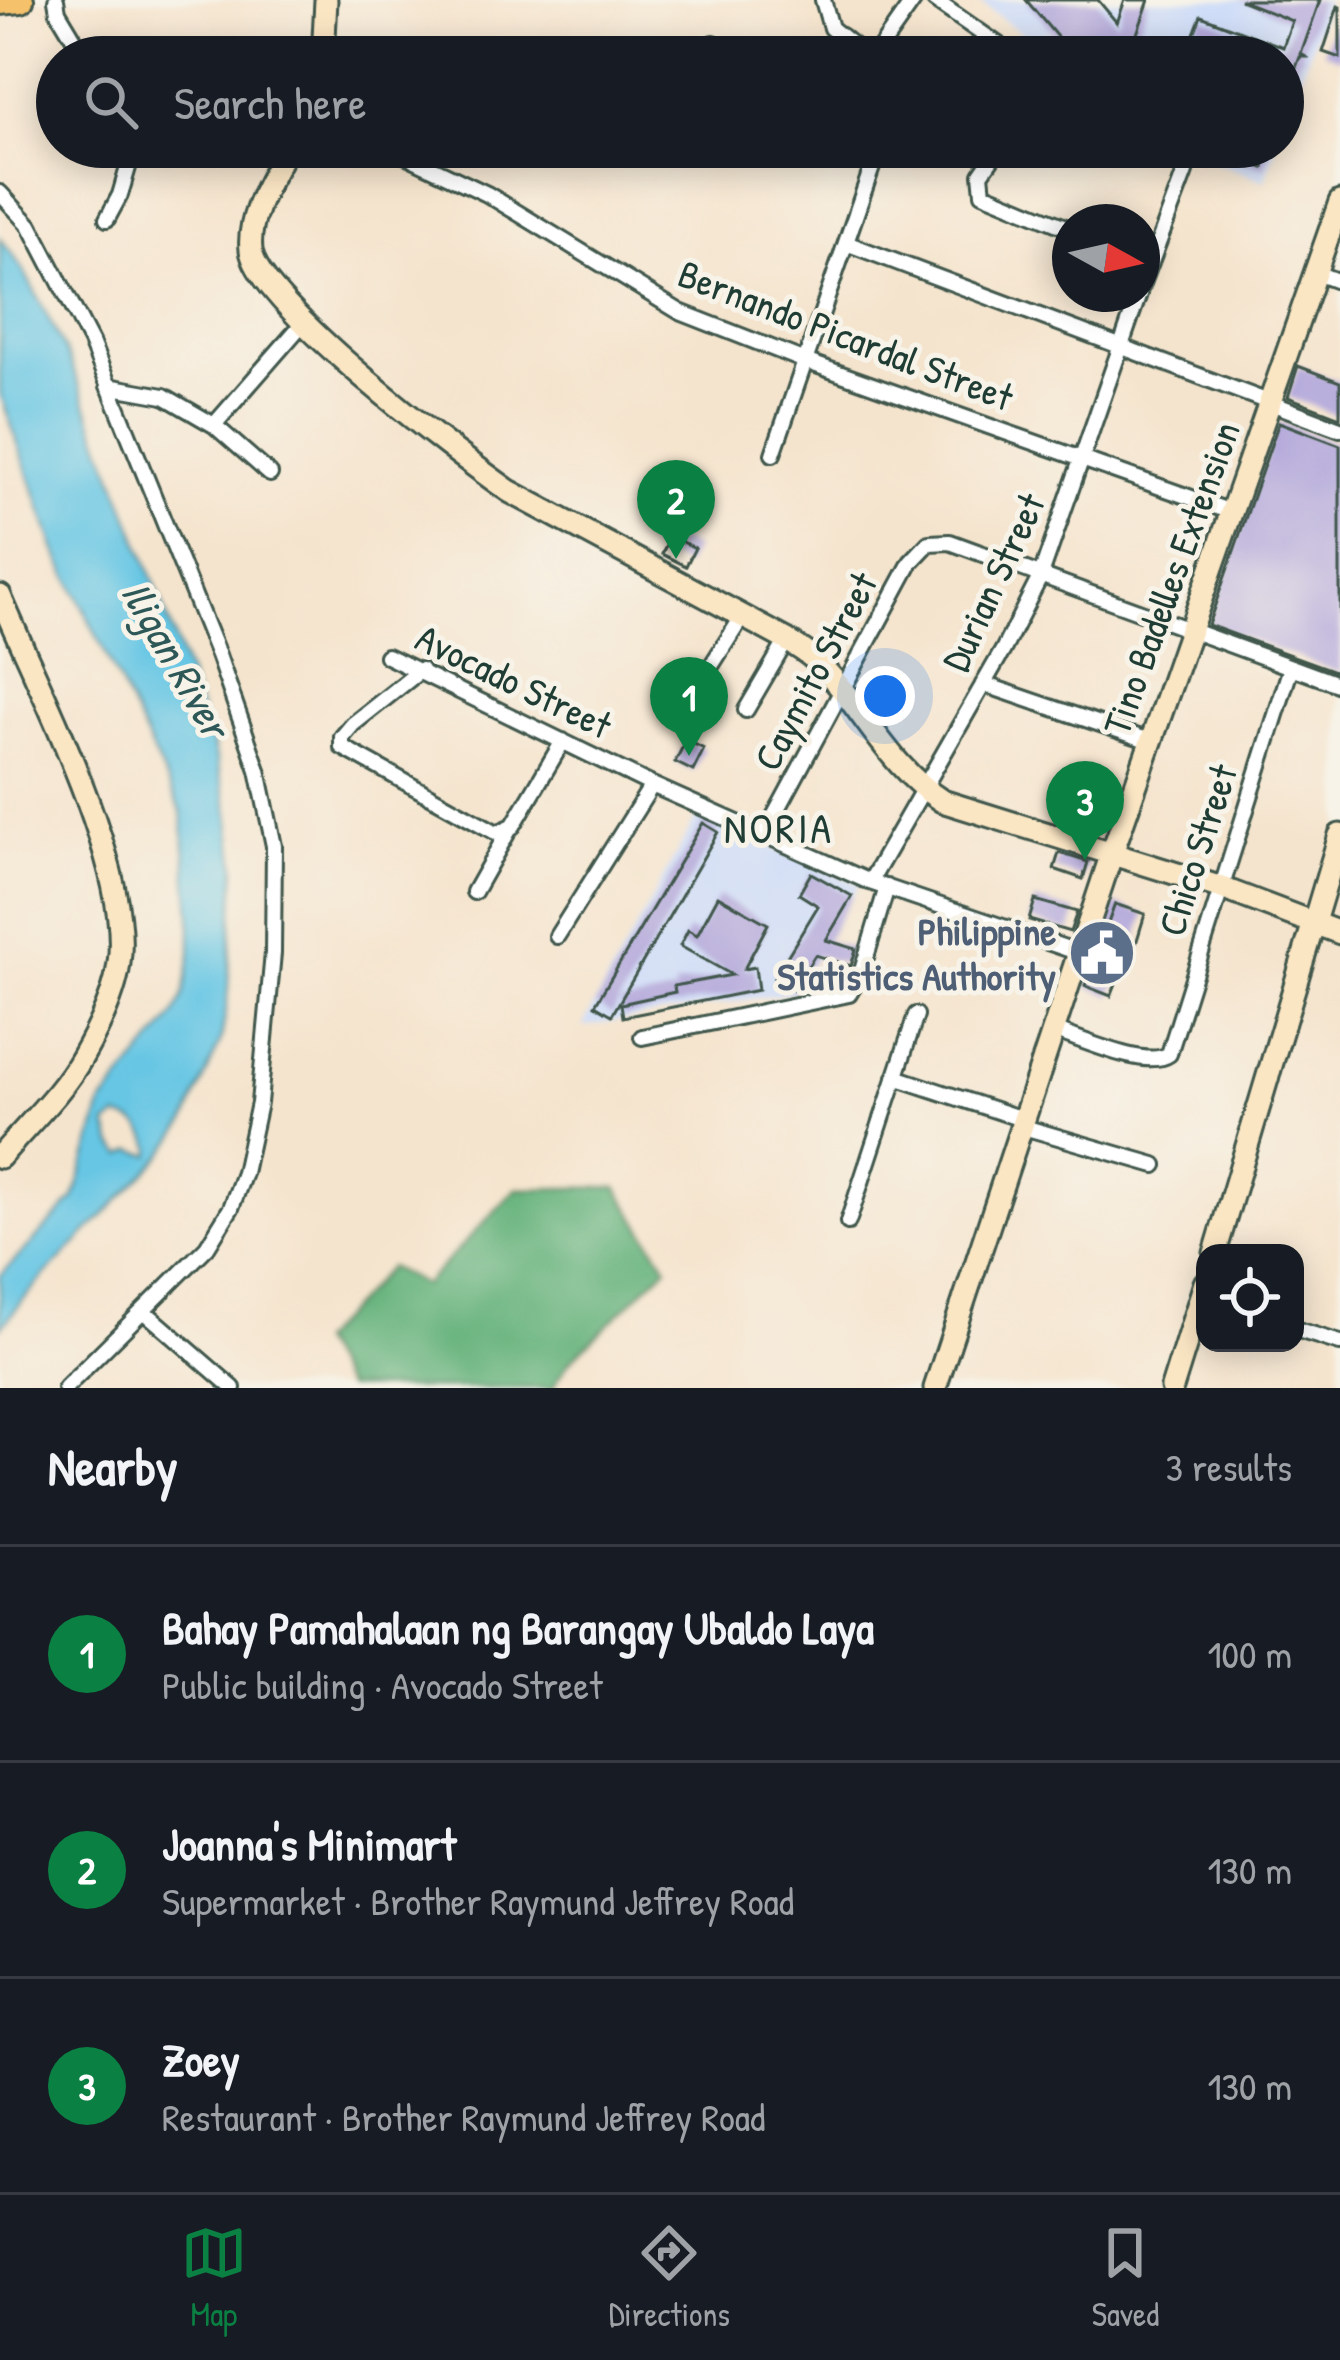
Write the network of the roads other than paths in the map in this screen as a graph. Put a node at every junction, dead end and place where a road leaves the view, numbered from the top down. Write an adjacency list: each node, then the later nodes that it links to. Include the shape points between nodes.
1 (21, 0): 7 (highway)
2 (56, 0): 8 (street)
3 (326, 0): 9 (street)
4 (823, 0): 10 (street, via 831,28)
5 (914, 0): 11 (street)
6 (934, 0): 12 (street)
7 (0, 2)
8 (72, 36)
9 (323, 36)
10 (842, 36)
11 (887, 36)
12 (986, 36)
13 (128, 168): 21 (street)
14 (276, 168): 28 (street, via 250,244 254,265)
15 (432, 168): 30 (street, Bernando Picardal Street, via 680,312)
16 (872, 168): 24 (street)
17 (985, 168): 22 (street, via 983,193)
18 (1186, 172): 23 (street, Durian Street)
19 (0, 193): 31 (street, via 30,225)
20 (1340, 202): 25 (street, Tino Badelles Extension)
21 (107, 219)
22 (1052, 222)
23 (1160, 230)
24 (846, 243): 29 (street); 30 (street)
25 (1316, 274): 26 (street); 32 (street, Tino Badelles Extension)
26 (1340, 282)
27 (1133, 312): 29 (street, Durian Street)
28 (303, 323): 33 (street); 41 (street, via 509,491)
29 (1122, 344): 32 (street); 36 (street, Durian Street)
30 (805, 361): 35 (street); 36 (street, Bernando Picardal Street)
31 (109, 386): 33 (street, via 164,396); 77 (street, via 218,656 274,845 269,996 244,1173 207,1247)
32 (1272, 403): 34 (street); 38 (street, Tino Badelles Extension)
33 (214, 425): 37 (street)
34 (1340, 429)
35 (772, 454)
36 (1084, 460): 38 (street, Bernando Picardal Street); 39 (street, Durian Street)
37 (270, 474)
38 (1234, 513): 42 (street, Tino Badelles Extension)
39 (1041, 575): 42 (street); 47 (street, Durian Street); 49 (street, Caymito Street, via 929,542)
40 (0, 596): 73 (street, via 95,825 110,873 120,962 80,1061)
41 (744, 614): 43 (street); 50 (street)
42 (1192, 631): 45 (street); 52 (street, Tino Badelles Extension)
43 (787, 640): 49 (street, via 818,662); 51 (street)
44 (387, 656): 46 (street, Avocado Street)
45 (1291, 667): 48 (street); 62 (street, Chico Street)
46 (421, 670): 53 (street, Avocado Street); 56 (street, via 352,724 342,747 496,833)
47 (983, 684): 52 (street); 55 (street, Durian Street)
48 (1340, 685)
49 (840, 692): 55 (street); 57 (street, Caymito Street)
50 (688, 704)
51 (746, 710)
52 (1150, 741): 59 (street, Tino Badelles Extension)
53 (563, 742): 54 (street, Avocado Street); 56 (street)
54 (652, 785): 57 (street, Avocado Street); 66 (street)
55 (922, 788): 59 (street, via 982,816); 60 (street, Durian Street)
56 (509, 830): 63 (street)
57 (764, 835): 60 (street, Avocado Street)
58 (1340, 835): 64 (street)
59 (1112, 853): 62 (street); 67 (street, Tino Badelles Extension)
60 (870, 882): 61 (street, Avocado Street)
61 (887, 887): 67 (street, Avocado Street); 70 (street, via 849,994)
62 (1219, 887): 64 (street); 69 (street, Chico Street, via 1168,1054 1139,1058)
63 (474, 892)
64 (1312, 922): 65 (street); 76 (street)
65 (1340, 932)
66 (557, 936)
67 (1080, 953): 69 (street, Tino Badelles Extension)
68 (916, 1015): 71 (street)
69 (1053, 1030): 72 (street, Tino Badelles Extension)
70 (642, 1036)
71 (895, 1077): 72 (street); 75 (street)
72 (1021, 1123): 74 (street); 83 (street, Tino Badelles Extension)
73 (0, 1156)
74 (1155, 1165)
75 (848, 1222)
76 (1218, 1244)
77 (144, 1311): 81 (street); 82 (street)
78 (1196, 1315): 84 (street)
79 (1304, 1332): 80 (street)
80 (1340, 1343)
81 (65, 1388)
82 (233, 1388)
83 (935, 1388)
84 (1172, 1388)

